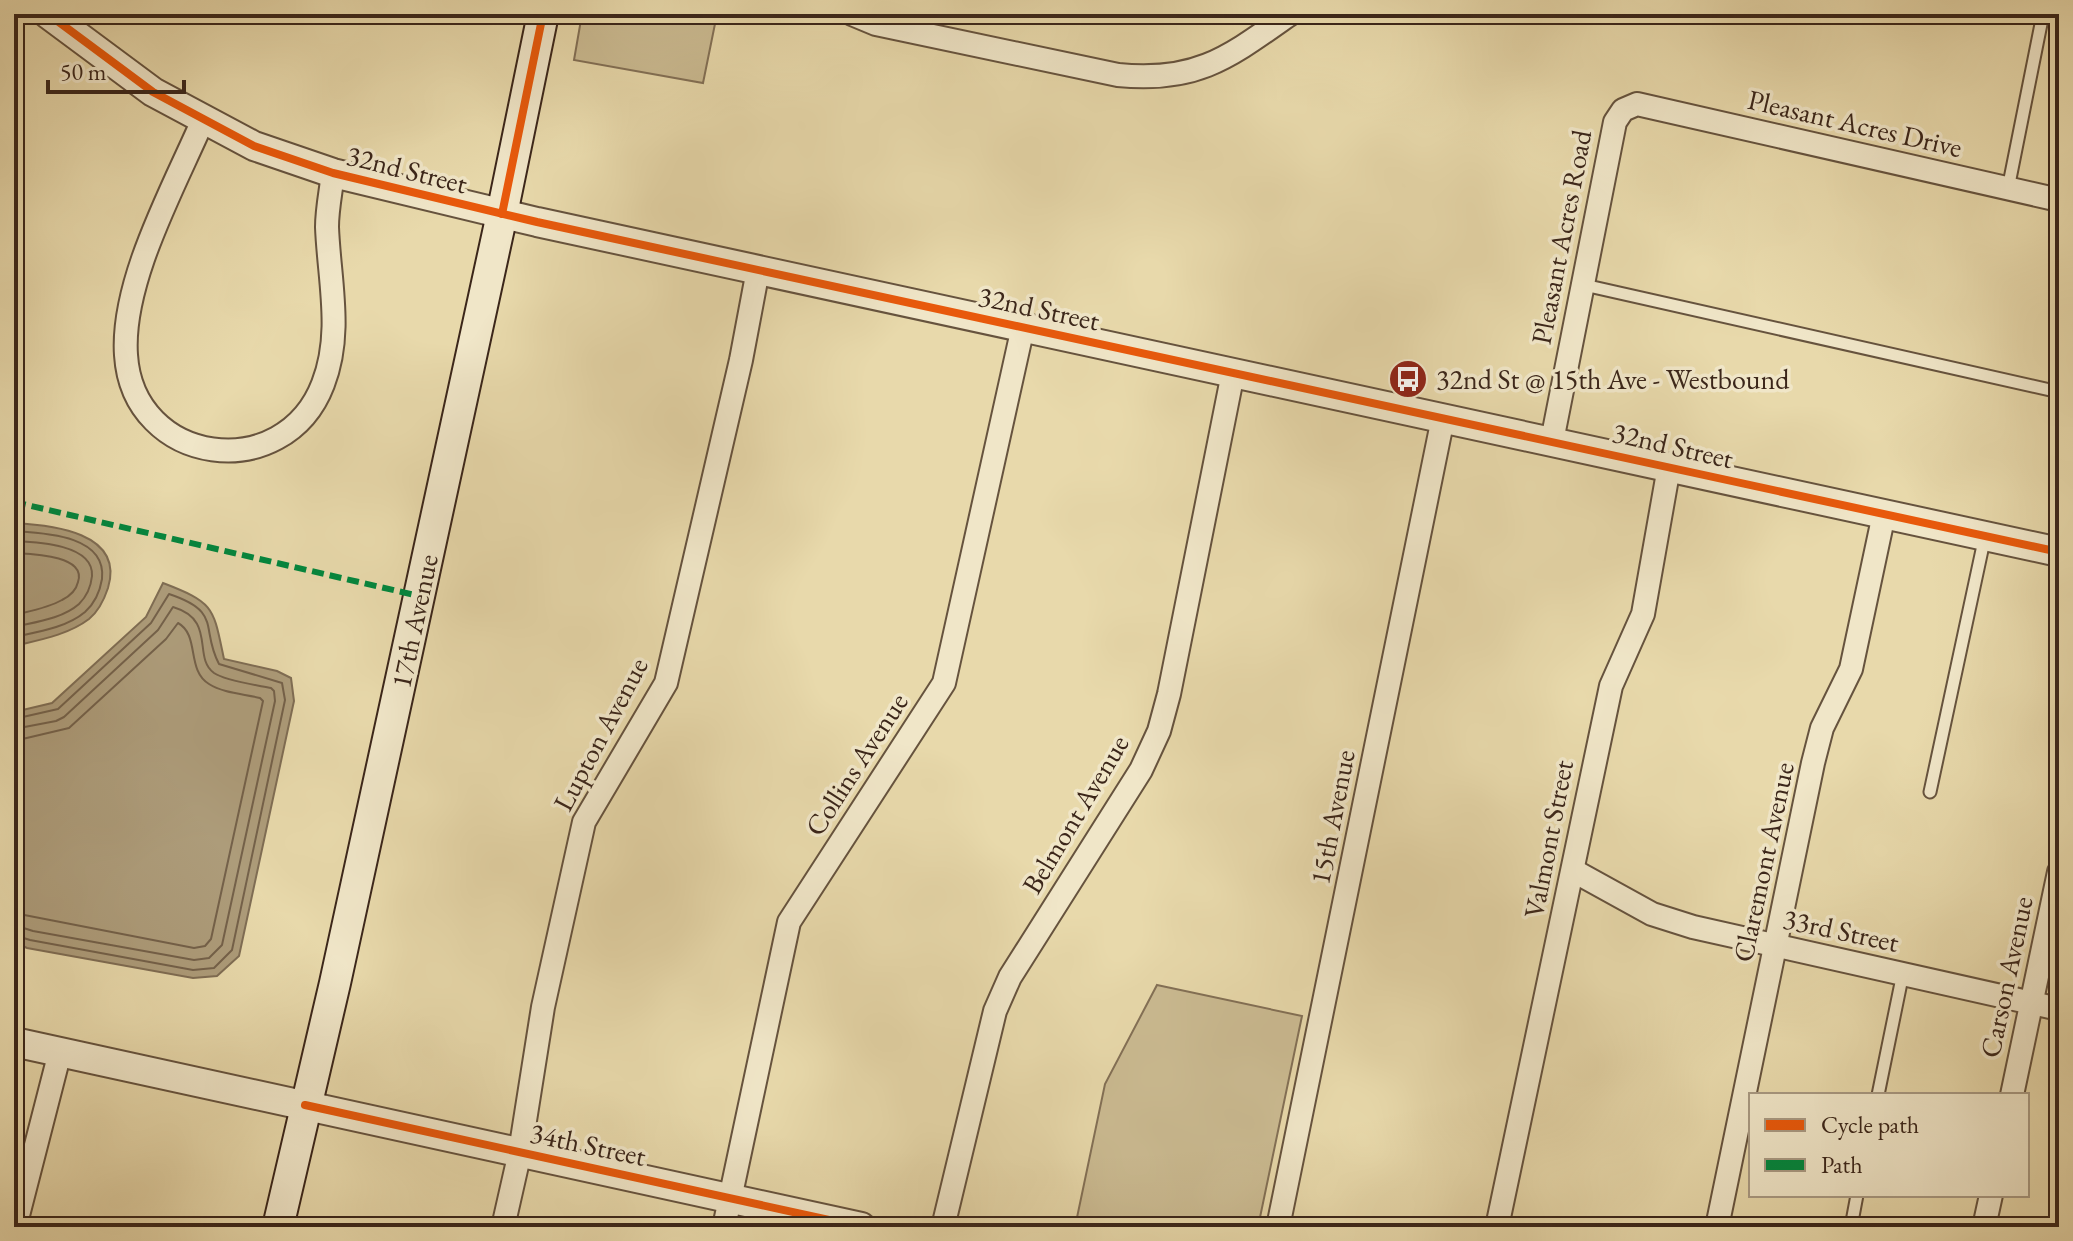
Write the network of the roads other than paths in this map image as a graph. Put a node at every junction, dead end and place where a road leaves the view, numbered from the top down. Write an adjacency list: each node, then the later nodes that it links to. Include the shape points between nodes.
1 (48, 14): 7 (street, 32nd Street, via 153,92)
2 (543, 14): 11 (main road, 17th Avenue)
3 (852, 14): 4 (street, via 891,27 1140,77 1213,65)
4 (1289, 14)
5 (2043, 14): 9 (lane)
6 (1637, 104): 9 (street, Pleasant Acres Drive); 13 (street, Pleasant Acres Road, via 1623,110 1615,122)
7 (203, 120): 8 (street, 32nd Street, via 254,146); 8 (street, via 143,262 126,339 128,372 140,403 161,427 189,444 220,451 250,449 280,438 315,403 328,371 334,324 327,229)
8 (333, 173): 11 (street, 32nd Street)
9 (2008, 189): 10 (street, Pleasant Acres Drive)
10 (2059, 200)
11 (502, 214): 12 (street, 32nd Street); 34 (main road, 17th Avenue)
12 (758, 270): 14 (street, 32nd Street); 35 (street, Lupton Avenue, via 666,683 584,822 543,1007)
13 (1584, 285): 16 (lane); 18 (street, Pleasant Acres Road)
14 (1023, 327): 15 (street, 32nd Street); 38 (street, Collins Avenue, via 944,683 789,922)
15 (1233, 373): 17 (street, 32nd Street); 44 (street, Belmont Avenue, via 1159,731 1141,770 1005,988)
16 (2059, 392)
17 (1443, 418): 18 (street, 32nd Street); 45 (street, 15th Avenue)
18 (1552, 441): 19 (street, 32nd Street)
19 (1669, 467): 20 (street, 32nd Street); 24 (street, Valmont Street, via 1643,614 1611,686)
20 (1884, 514): 21 (street, 32nd Street); 26 (street, Claremont Avenue, via 1851,669 1822,728 1813,763)
21 (1985, 536): 22 (street, 32nd Street); 23 (lane)
22 (2059, 552)
23 (1930, 792)
24 (1574, 871): 26 (street, 33rd Street, via 1662,918); 46 (street, Valmont Street)
25 (2059, 872): 28 (street, Carson Avenue)
26 (1776, 947): 27 (street, 33rd Street); 47 (street, Claremont Avenue)
27 (1903, 973): 28 (street, 33rd Street); 32 (lane)
28 (2032, 1003): 29 (street, 33rd Street); 33 (street, Carson Avenue)
29 (2059, 1009)
30 (14, 1042): 31 (street, 34th Street)
31 (60, 1052): 34 (street, 34th Street); 39 (street)
32 (1878, 1093)
33 (2012, 1093)
34 (305, 1105): 35 (street, 34th Street); 40 (main road, 17th Avenue)
35 (520, 1152): 38 (street, 34th Street); 41 (street, Lupton Avenue)
36 (1857, 1197): 48 (lane)
37 (1991, 1197): 49 (street)
38 (730, 1198): 42 (street, Collins Avenue); 43 (street, 34th Street)
39 (15, 1227)
40 (278, 1227)
41 (503, 1227)
42 (724, 1227)
43 (861, 1227)
44 (943, 1227)
45 (1278, 1227)
46 (1497, 1227)
47 (1717, 1227)
48 (1851, 1227)
49 (1984, 1227)

